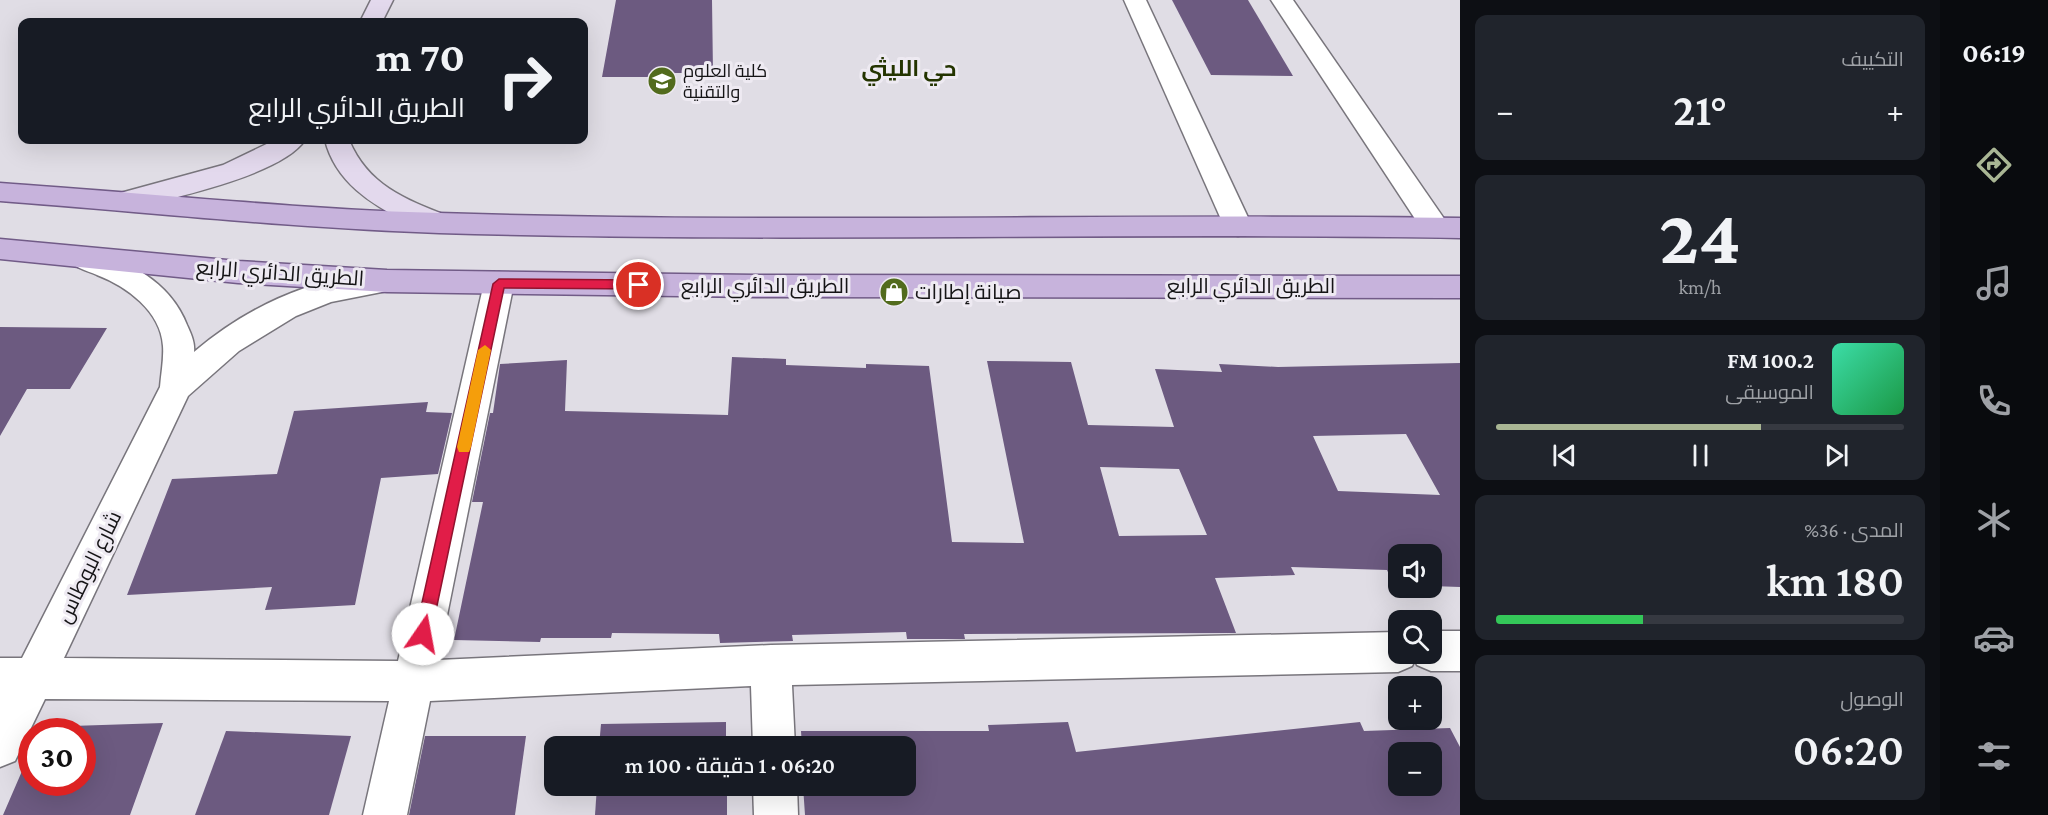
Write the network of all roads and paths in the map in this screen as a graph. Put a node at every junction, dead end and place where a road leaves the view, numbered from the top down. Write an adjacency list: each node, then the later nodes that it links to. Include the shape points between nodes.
1 (382, 0): 4 (street)
2 (1135, 0): 10 (street)
3 (1282, 0): 11 (street)
4 (373, 18)
5 (285, 144): 8 (street, via 212,179)
6 (338, 144): 9 (street, via 350,170 372,191 401,208)
7 (0, 192): 8 (main road)
8 (123, 201): 9 (main road, via 272,215)
9 (438, 222): 10 (main road, via 748,227)
10 (1238, 226): 11 (main road)
11 (1447, 227)
12 (0, 249): 13 (main road, الطريق الدائري الرابع)
13 (81, 257): 14 (main road, الطريق الدائري الرابع); 17 (street, via 120,272 148,290 168,315 178,344)
14 (387, 281): 15 (main road, الطريق الدائري الرابع); 17 (street, via 328,292 287,307 210,354)
15 (499, 284): 16 (main road, الطريق الدائري الرابع); 23 (street)
16 (1460, 286)
17 (176, 387): 22 (street, شارع البوطاس)
18 (1442, 651): 19 (street)
19 (1460, 651)
20 (1388, 652): 21 (street)
21 (771, 665): 23 (street); 24 (street)
22 (17, 678): 23 (street); 25 (street, شارع البوطاس)
23 (413, 681): 27 (street)
24 (774, 736)
25 (0, 746)
26 (775, 796): 28 (street)
27 (385, 815)
28 (776, 815)

